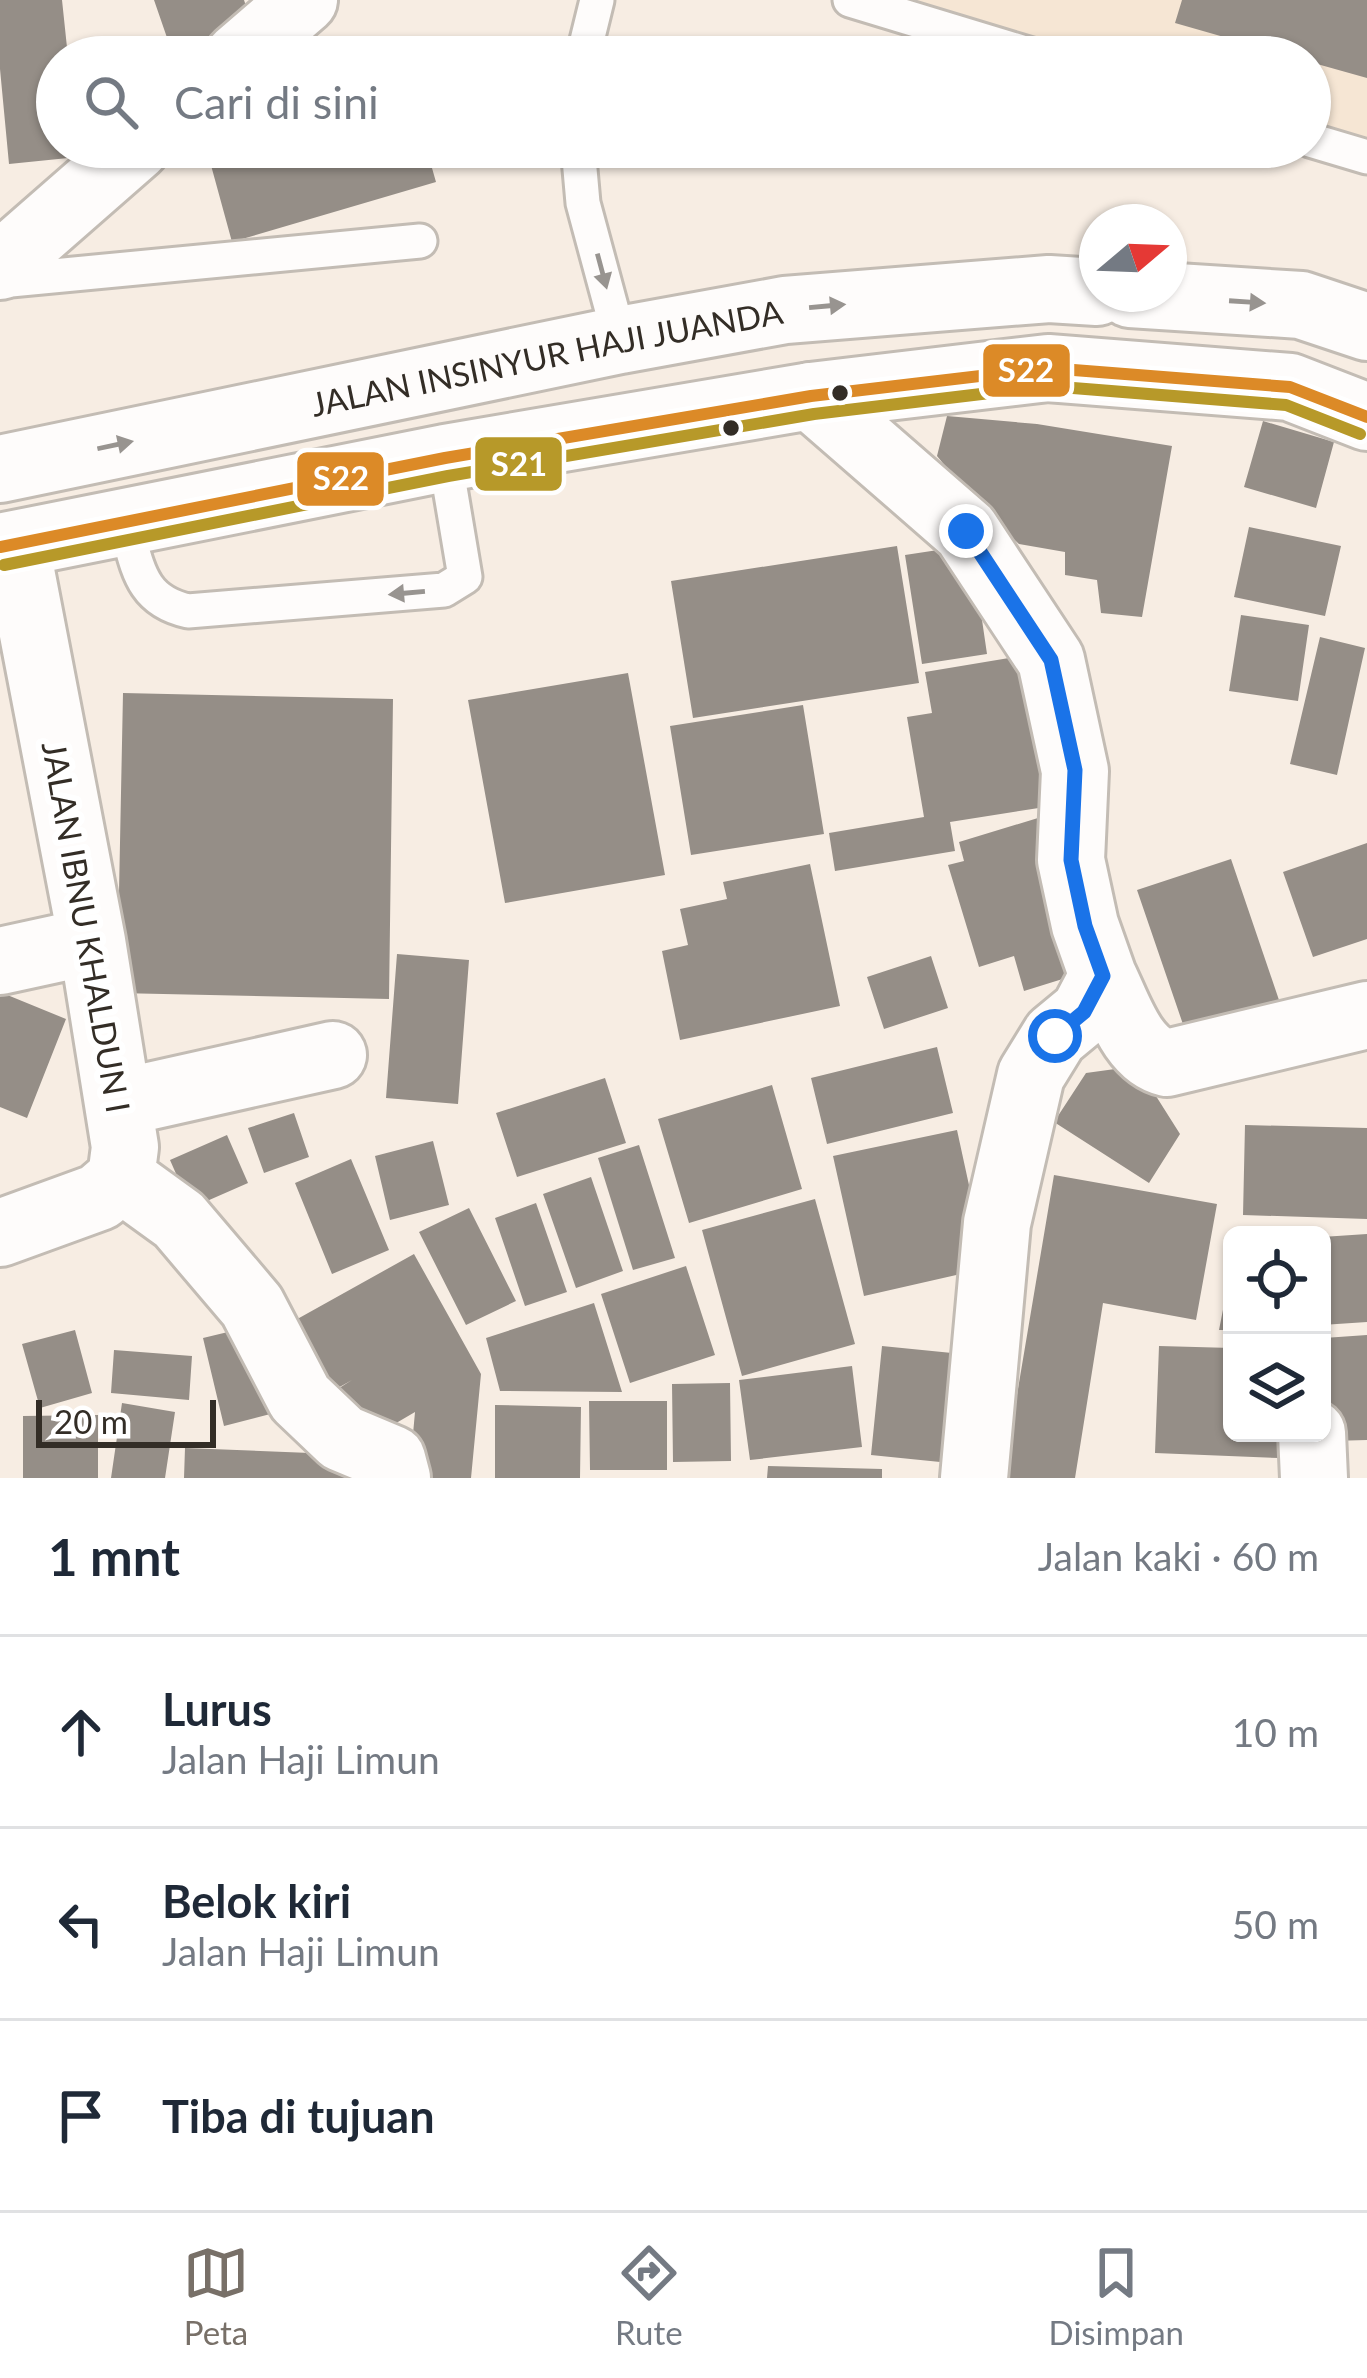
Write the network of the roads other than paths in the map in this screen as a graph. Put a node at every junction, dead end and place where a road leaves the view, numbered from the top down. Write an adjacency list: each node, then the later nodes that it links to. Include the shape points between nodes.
1 (304, 0): 4 (main road)
2 (597, 0): 5 (lane)
3 (850, 0): 6 (lane)
4 (262, 36)
5 (588, 36)
6 (969, 36)
7 (1331, 146): 8 (lane)
8 (1367, 157)
9 (112, 168): 12 (main road)
10 (580, 168): 17 (lane, one-way to 17)
11 (420, 241): 13 (lane)
12 (0, 266)
13 (0, 281)
14 (1079, 291): 17 (main road, JALAN INSINYUR HAJI JUANDA, one-way to 14, via 785,310)
15 (1187, 298): 16 (main road, one-way to 16, via 1301,305)
16 (1367, 327)
17 (620, 340): 21 (main road, JALAN INSINYUR HAJI JUANDA, one-way to 17)
18 (811, 396): 19 (main road, via 1048,368 1290,387); 20 (main road); 26 (main road, via 966,531 1051,660 1075,770 1071,860)
19 (1367, 417)
20 (445, 458): 22 (main road); 22 (lane, one-way to 22, via 465,577 444,590 188,611 164,605 143,583)
21 (0, 469)
22 (125, 523): 23 (main road)
23 (8, 546): 24 (main road, JALAN IBNU KHALDUN I)
24 (92, 941): 25 (main road); 29 (main road, JALAN IBNU KHALDUN I)
25 (0, 961)
26 (1103, 976): 27 (main road, via 1136,1041 1167,1063); 34 (main road, via 1031,1076 997,1223)
27 (1367, 1015)
28 (333, 1054): 29 (main road)
29 (118, 1103): 30 (main road, JALAN IBNU KHALDUN I)
30 (121, 1178): 31 (main road, via 99,1197); 33 (main road, via 179,1220 252,1306 300,1397 342,1438 392,1459)
31 (0, 1233)
32 (1312, 1442): 35 (main road)
33 (397, 1478)
34 (974, 1478)
35 (1314, 1478)

